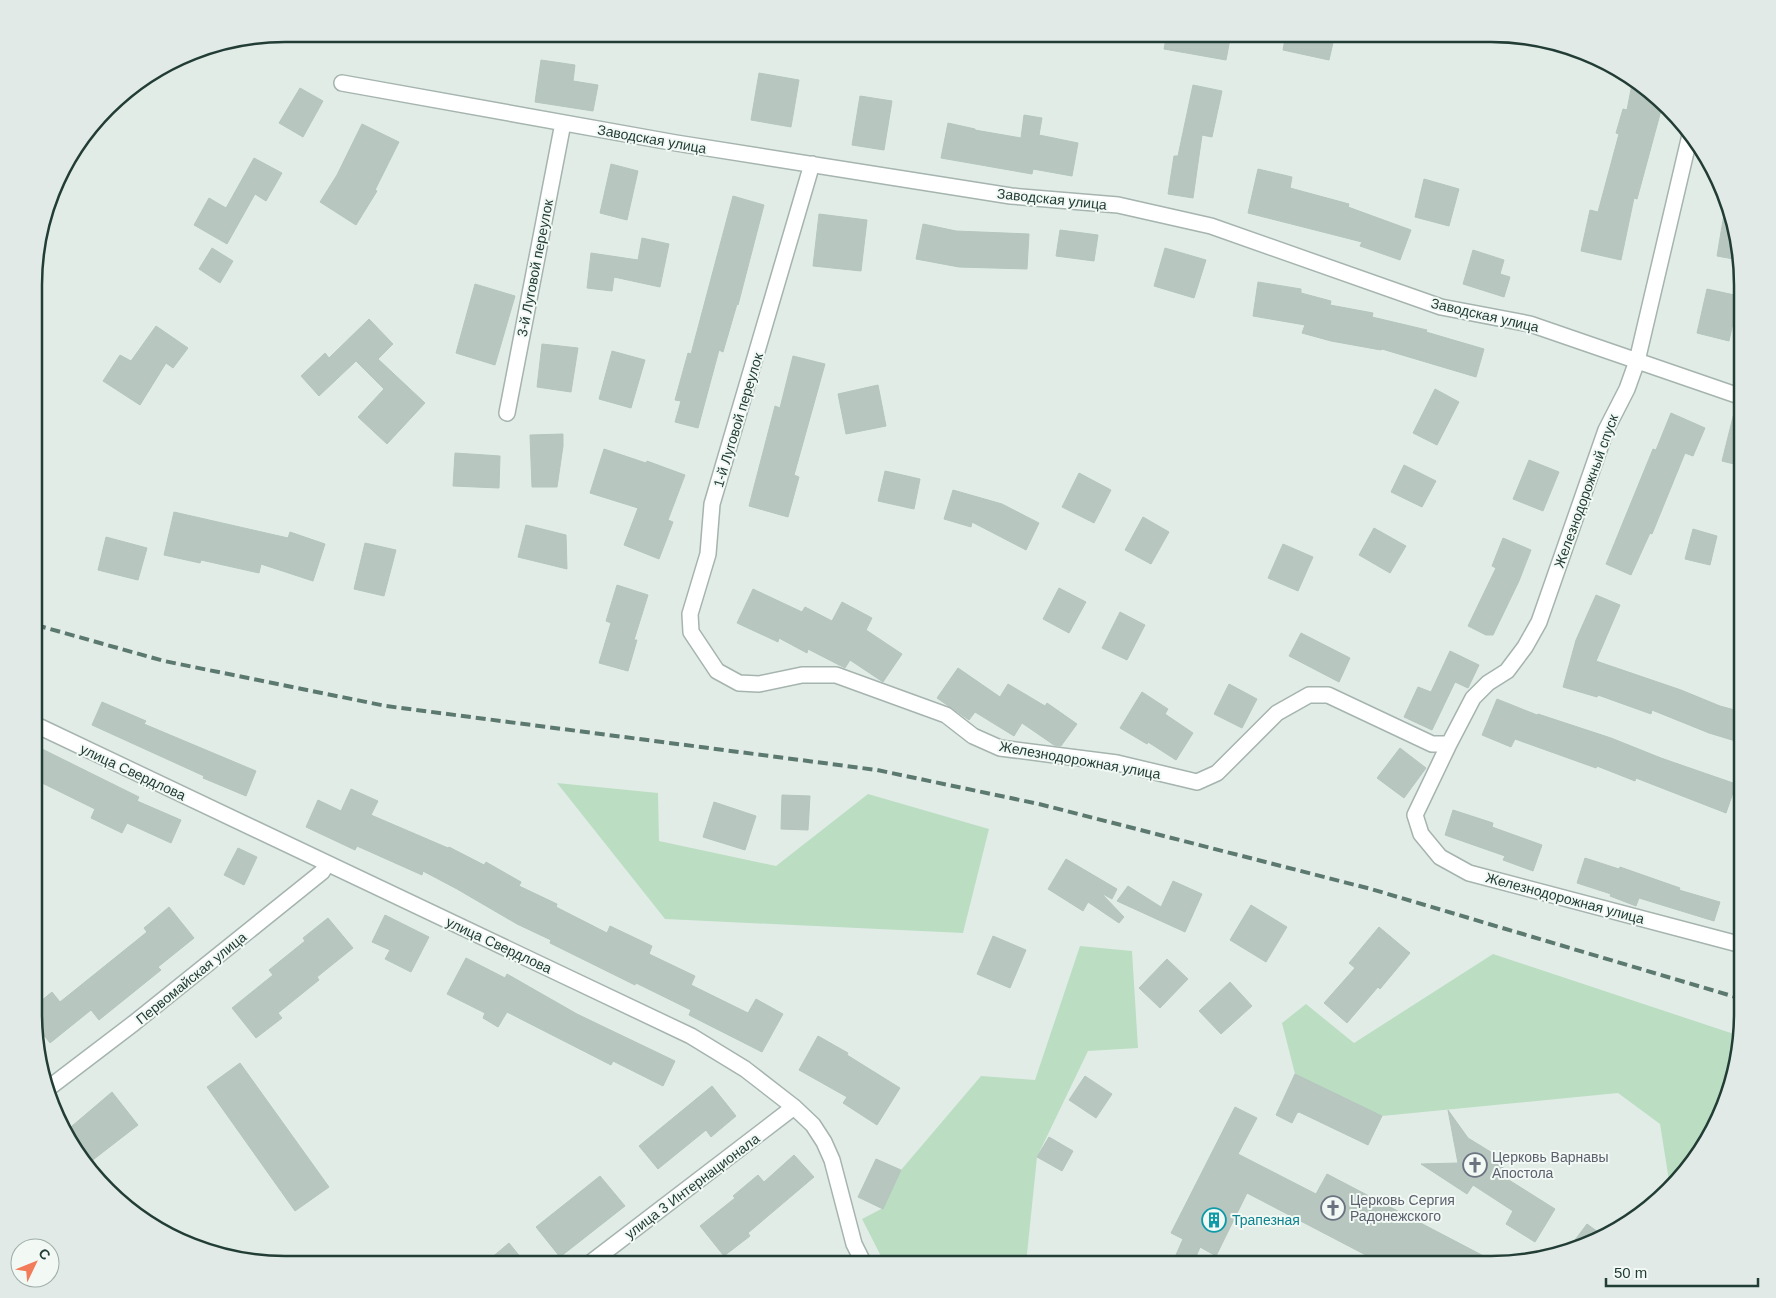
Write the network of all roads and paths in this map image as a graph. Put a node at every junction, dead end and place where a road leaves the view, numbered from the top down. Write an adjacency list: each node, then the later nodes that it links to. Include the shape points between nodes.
1 (342, 83): 2 (street, Заводская улица)
2 (563, 123): 4 (street, Заводская улица); 7 (street, 3-й Луговой переулок)
3 (1688, 144): 5 (street, Железнодорожный спуск)
4 (812, 164): 5 (street, Заводская улица, via 1011,196 1118,205 1211,226 1441,307 1530,324); 8 (street, 1-й Луговой переулок, via 712,504 708,554 690,614 691,632)
5 (1637, 361): 6 (street, Заводская улица); 10 (street, Железнодорожный спуск, via 1606,430 1539,622 1507,671 1473,698)
6 (1733, 394)
7 (507, 413)
8 (717, 672): 10 (street, Железнодорожная улица, via 738,683 759,684 802,675 836,675 946,715 973,736 1000,748 1117,764 1197,782 1217,773 1277,713 1309,695 1328,695 1432,744)
9 (42, 728): 12 (street, улица Свердлова)
10 (1449, 744): 11 (street, Железнодорожный спуск)
11 (1415, 815): 13 (street, Железнодорожная улица, via 1421,834 1440,857 1469,873)
12 (327, 864): 14 (street, Первомайская улица, via 322,872); 15 (street, улица Свердлова, via 691,1036 745,1069)
13 (1733, 943)
14 (53, 1085)
15 (794, 1107): 16 (street, улица 3 Интернационала); 17 (street, улица Свердлова, via 813,1125 832,1160)
16 (599, 1256)
17 (860, 1256)

